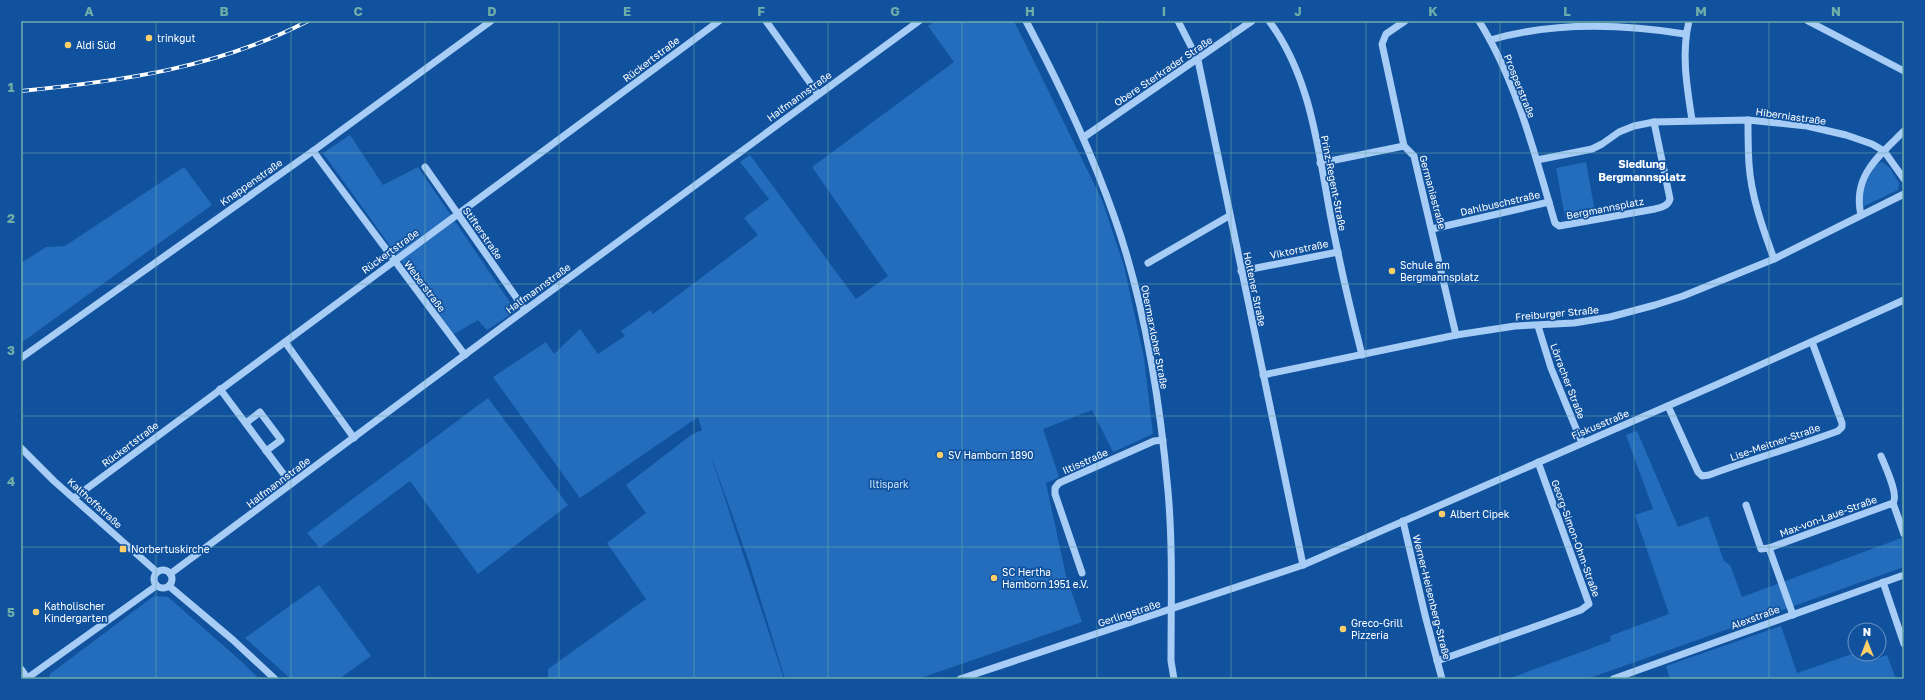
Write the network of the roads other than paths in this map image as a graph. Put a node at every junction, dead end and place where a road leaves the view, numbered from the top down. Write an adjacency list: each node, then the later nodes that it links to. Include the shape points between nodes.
1 (491, 21): 24 (street, Knappenstraße)
2 (719, 21): 32 (street, Rückertstraße)
3 (766, 21): 17 (street)
4 (1026, 21): 22 (street, Obermarxloher Straße)
5 (1178, 21): 15 (street, Holtener Straße)
6 (1252, 21): 15 (street, Obere Sterkrader Straße)
7 (1269, 21): 27 (street, Prinz-Regent-Straße, via 1280,35 1300,81 1309,108)
8 (1405, 21): 23 (street, Germaniastraße, via 1386,34 1382,44)
9 (1479, 21): 14 (street, Prosperstraße)
10 (1689, 21): 13 (street)
11 (1808, 21): 16 (street)
12 (915, 22): 17 (street, Halfmannstraße)
13 (1685, 34): 14 (street, via 1618,26 1550,30); 18 (street, via 1687,91)
14 (1490, 40): 26 (street, Prosperstraße, via 1516,100)
15 (1198, 60): 22 (street, Obere Sterkrader Straße); 33 (street, Holtener Straße)
16 (1904, 71)
17 (818, 94): 42 (street, Halfmannstraße)
18 (1692, 120): 19 (street, Hiberniastraße); 20 (street)
19 (1748, 120): 25 (street, Hiberniastraße, via 1823,130 1860,139); 37 (street, via 1749,165 1753,190)
20 (1654, 122): 26 (street, via 1619,132 1592,149); 31 (street, Bergmannsplatz, via 1670,199 1664,207 1559,226 1555,223)
21 (1904, 131): 25 (street)
22 (1084, 137): 55 (street, Obermarxloher Straße, via 1115,219 1131,272 1150,357)
23 (1404, 146): 27 (street); 35 (street, Germaniastraße, via 1414,156)
24 (313, 151): 38 (street, Weberstraße); 49 (street, Knappenstraße)
25 (1884, 152): 29 (street); 34 (street, via 1871,165 1860,188)
26 (1537, 160): 31 (street, Bergmannsplatz)
27 (1320, 163): 36 (street, Prinz-Regent-Straße)
28 (425, 167): 32 (street, Stifterstraße)
29 (1904, 179)
30 (1904, 194): 34 (street, Freiburger Straße)
31 (1549, 202): 35 (street, Dahlbuschstraße)
32 (458, 215): 38 (street, Rückertstraße); 42 (street, Stifterstraße)
33 (1229, 216): 39 (street); 40 (street, Holtener Straße)
34 (1860, 216): 37 (street, Freiburger Straße)
35 (1432, 229): 44 (street, Germaniastraße)
36 (1338, 252): 40 (street, Viktorstraße); 48 (street, Prinz-Regent-Straße)
37 (1774, 260): 43 (street, Freiburger Straße, via 1683,296 1610,318)
38 (394, 261): 45 (street, Rückertstraße); 47 (street, Weberstraße)
39 (1148, 263)
40 (1241, 271): 50 (street, Holtener Straße)
41 (1904, 300): 46 (street, Fiskusstraße)
42 (525, 310): 47 (street, Halfmannstraße)
43 (1538, 326): 44 (street, Freiburger Straße, via 1492,329); 56 (street, Lörracher Straße, via 1551,368)
44 (1456, 335): 48 (street, Freiburger Straße)
45 (285, 342): 51 (street, Rückertstraße); 54 (street)
46 (1812, 342): 52 (street, Fiskusstraße); 52 (street, Lise-Meitner-Straße, via 1842,423 1838,431 1702,476)
47 (465, 355): 54 (street, Halfmannstraße)
48 (1362, 355): 50 (street, Freiburger Straße)
49 (21, 358)
50 (1263, 375): 68 (street, Holtener Straße)
51 (220, 389): 53 (street); 62 (street, Rückertstraße)
52 (1668, 406): 56 (street, Fiskusstraße)
53 (246, 423): 58 (street); 58 (street, via 260,412 273,428 281,440)
54 (354, 438): 61 (street, Halfmannstraße)
55 (1163, 440): 70 (street, Iltisstraße, via 1059,483 1055,488); 76 (street, Obermarxloher Straße, via 1168,492)
56 (1582, 443): 60 (street, Fiskusstraße)
57 (21, 448): 62 (street, Kalthoffstraße)
58 (266, 450): 61 (street)
59 (1881, 456): 63 (street, Max-von-Laue-Straße, via 1894,494)
60 (1538, 462): 65 (street, Fiskusstraße); 79 (street, Georg-Simon-Ohm-Straße, via 1589,604 1581,610)
61 (291, 484): 71 (street, Halfmannstraße)
62 (74, 498): 69 (street, Kalthoffstraße)
63 (1893, 503): 66 (street, Max-von-Laue-Straße); 67 (street, Max-von-Laue-Straße)
64 (1746, 505): 67 (street, via 1761,549)
65 (1403, 521): 68 (street, Fiskusstraße); 79 (street, Werner-Heisenberg-Straße)
66 (1904, 534)
67 (1769, 548): 77 (street)
68 (1303, 565): 76 (street, Gerlingstraße)
69 (157, 572): 71 (street, via 162,570); 74 (street, via 153,580)
70 (1082, 573)
71 (170, 574): 75 (street, via 172,580)
72 (1904, 575): 73 (street, Alexstraße)
73 (1883, 582): 77 (street, Alexstraße); 78 (street)
74 (156, 586): 75 (street); 82 (street)
75 (169, 586): 83 (street)
76 (1171, 610): 84 (street, Gerlingstraße); 85 (street, Obermarxloher Straße, via 1171,661)
77 (1793, 615): 81 (street, Alexstraße)
78 (1904, 644)
79 (1437, 661): 86 (street, Werner-Heisenberg-Straße)
80 (21, 669): 82 (street)
81 (1623, 677): 87 (street, Alexstraße)
82 (27, 679)
83 (275, 679)
84 (960, 679)
85 (1174, 679)
86 (1442, 679)
87 (1613, 679)

